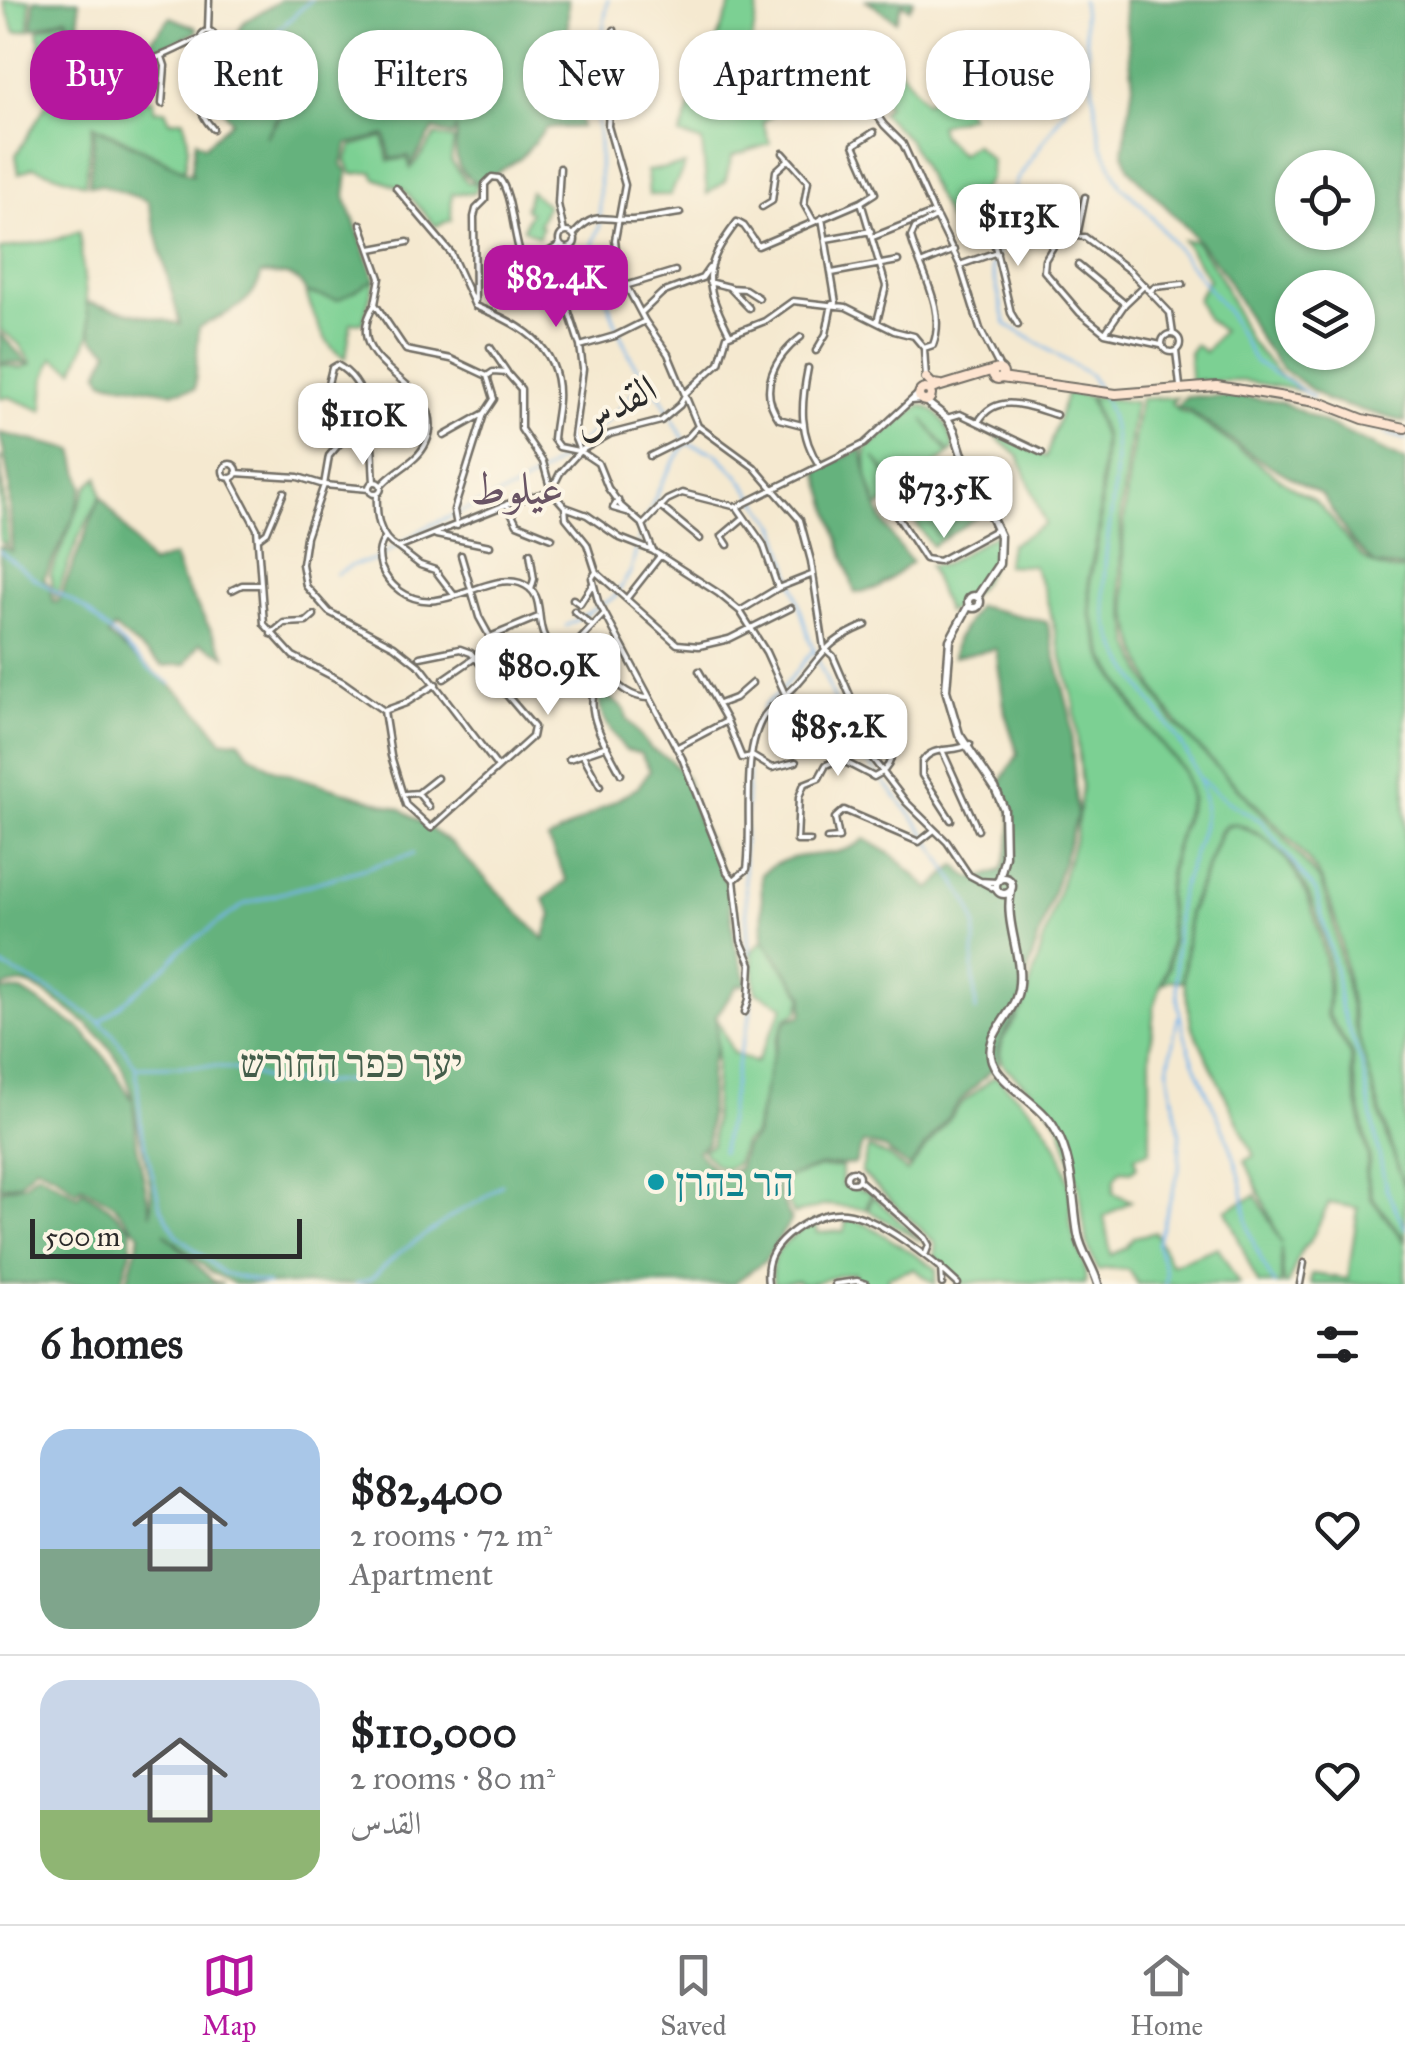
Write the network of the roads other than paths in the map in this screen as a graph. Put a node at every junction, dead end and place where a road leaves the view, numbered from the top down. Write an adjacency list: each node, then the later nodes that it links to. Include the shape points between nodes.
1 (209, 0): 2 (street)
2 (208, 30)
3 (178, 49): 4 (street)
4 (162, 57): 5 (street); 6 (street)
5 (158, 58)
6 (162, 104)
7 (206, 120): 10 (street)
8 (608, 120): 22 (street, via 624,175)
9 (880, 120): 20 (street, via 904,144)
10 (213, 129)
11 (874, 132): 17 (street, via 854,145 874,193)
12 (783, 153): 13 (street)
13 (788, 160): 18 (street, via 776,171 772,201); 23 (street, via 808,180 804,204)
14 (560, 168): 26 (street)
15 (396, 188): 56 (street, via 451,253)
16 (1084, 197): 29 (street)
17 (861, 202): 21 (street); 28 (street)
18 (762, 207)
19 (680, 213): 22 (street)
20 (935, 215): 28 (street); 34 (street); 38 (street, via 911,236)
21 (822, 218): 23 (street); 30 (street)
22 (620, 219): 27 (street, via 595,218); 49 (street, via 614,253)
23 (814, 222): 40 (street, via 758,246 736,222)
24 (361, 224): 33 (street)
25 (990, 225): 35 (street)
26 (564, 232): 27 (street); 32 (street)
27 (574, 234): 32 (street, via 574,244)
28 (872, 234): 30 (street); 39 (street)
29 (1077, 236): 48 (street); 63 (street, via 1057,240 1044,270)
30 (826, 239): 45 (street)
31 (408, 242): 33 (street)
32 (563, 246): 36 (street); 67 (street, via 568,310)
33 (371, 250): 53 (street, via 380,278)
34 (954, 250): 38 (street); 41 (street)
35 (997, 252): 41 (street); 61 (street)
36 (542, 256)
37 (898, 261): 39 (street)
38 (922, 263): 69 (street, via 939,319 933,345)
39 (882, 264): 45 (street); 60 (street, via 886,286)
40 (710, 265): 46 (street); 58 (street, via 702,278 662,293)
41 (960, 265): 75 (street)
42 (1078, 266): 55 (street)
43 (526, 268): 56 (street, via 514,242 507,190 492,177 474,217)
44 (675, 271): 49 (street)
45 (832, 273): 54 (street)
46 (710, 282): 50 (street); 62 (street)
47 (1183, 284): 51 (street)
48 (1145, 285): 51 (street); 55 (street)
49 (625, 286): 58 (street)
50 (731, 288): 52 (street); 57 (street)
51 (1150, 291): 64 (street, via 1170,313)
52 (759, 298)
53 (375, 304): 76 (street, via 406,350 452,359); 99 (street, via 366,321 367,345 415,393 431,426 416,458)
54 (834, 304): 60 (street); 62 (street, via 792,300 765,320); 70 (street)
55 (1125, 304): 63 (street)
56 (475, 306): 91 (street, via 512,320 538,340 558,391 553,439 559,448)
57 (749, 308)
58 (641, 313): 59 (street)
59 (645, 321): 67 (street); 80 (street)
60 (877, 322): 69 (street, via 914,336)
61 (1018, 324)
62 (729, 333): 80 (street, القدس, via 716,367)
63 (1105, 333): 66 (street)
64 (1173, 334): 66 (street); 71 (street, via 1180,343)
65 (801, 338): 87 (street, via 772,368 770,390 779,419)
66 (1162, 345): 71 (street)
67 (580, 346): 91 (street, via 574,436)
68 (490, 347): 73 (street)
69 (924, 348): 74 (street)
70 (816, 351)
71 (1176, 351): 79 (street)
72 (808, 368): 87 (street)
73 (507, 373): 76 (street); 102 (street, via 521,389 520,429 544,464)
74 (926, 373): 78 (main road, via 932,384); 81 (street)
75 (998, 373): 78 (main road); 79 (main road, via 1116,394)
76 (487, 376): 83 (street, via 494,399)
77 (328, 384): 97 (street, via 332,368 343,367 361,394 372,429)
78 (946, 384): 81 (main road)
79 (1180, 390): 89 (main road, via 1217,386 1290,396)
80 (686, 393): 88 (street); 91 (street, القدس, via 661,420 610,434)
81 (925, 395): 85 (street); 94 (street, via 864,444)
82 (362, 413): 98 (street, via 351,411 346,436 329,456)
83 (484, 414): 90 (street); 112 (street, via 454,510)
84 (1056, 415): 86 (street, via 1003,402)
85 (946, 418): 86 (street, via 960,414); 113 (street)
86 (979, 421): 92 (street)
87 (802, 425): 94 (street)
88 (698, 426): 93 (street); 100 (street, via 754,467)
89 (1405, 428)
90 (444, 436)
91 (580, 451): 102 (street, القدس); 111 (street, via 598,462 618,500)
92 (1042, 453)
93 (650, 456)
94 (820, 466): 100 (street)
95 (236, 473): 96 (street); 96 (street, via 233,465 225,466); 98 (street)
96 (230, 478): 115 (street)
97 (374, 482): 99 (street); 101 (street)
98 (324, 485): 101 (street); 156 (street, via 306,537 306,586 329,612 408,655)
99 (381, 486): 104 (street)
100 (771, 488): 108 (street); 127 (street, via 800,520)
101 (369, 489): 104 (street)
102 (552, 491): 105 (street, القدس); 106 (street)
103 (284, 492): 115 (street)
104 (377, 494): 116 (street)
105 (507, 504): 112 (street, القدس); 117 (street, via 517,524)
106 (566, 506): 122 (street); 126 (street)
107 (660, 506): 108 (street, via 682,493); 111 (street); 118 (street)
108 (737, 506): 110 (street)
109 (897, 516): 113 (street, via 925,559 939,562)
110 (742, 519): 119 (street, via 722,536); 130 (street, via 762,544)
111 (643, 525): 122 (street)
112 (457, 526): 114 (street, القدس)
113 (998, 529): 164 (street, via 1000,564 970,598 973,606 950,640 951,714)
114 (435, 535): 120 (street); 121 (street, القدس)
115 (258, 538): 128 (street)
116 (385, 538): 121 (street); 134 (street, via 380,561 392,584 424,602)
117 (552, 538)
118 (700, 539)
119 (728, 545)
120 (490, 546)
121 (398, 548): 134 (street, via 435,570)
122 (653, 551): 125 (street)
123 (530, 553): 132 (street)
124 (461, 555): 133 (street)
125 (660, 556): 135 (street); 139 (street)
126 (596, 572): 129 (street); 135 (street)
127 (812, 575): 130 (street); 149 (street)
128 (259, 584): 131 (street); 146 (street, via 261,616)
129 (594, 585): 136 (street, via 580,604); 140 (street)
130 (778, 588): 139 (street)
131 (232, 590)
132 (532, 590): 133 (street, via 511,582); 142 (street)
133 (471, 591): 134 (street); 147 (street)
134 (454, 595)
135 (627, 598): 145 (street, via 684,646 717,643)
136 (573, 599)
137 (791, 608): 145 (street)
138 (574, 611): 143 (street)
139 (740, 611): 145 (street)
140 (604, 614): 143 (street); 159 (street)
141 (314, 615): 146 (street)
142 (540, 616): 147 (street); 153 (street, via 550,644)
143 (593, 623): 148 (street)
144 (866, 625): 149 (street)
145 (753, 626): 158 (street)
146 (271, 634): 161 (street, via 293,656)
147 (490, 637): 151 (street); 157 (street)
148 (576, 644)
149 (824, 648): 158 (street); 169 (street, via 848,691)
150 (420, 657): 151 (street, via 460,649)
151 (476, 657): 154 (street); 173 (street, via 534,727 532,737)
152 (699, 671): 160 (street)
153 (604, 672): 159 (street, via 630,695); 165 (street, via 591,716)
154 (444, 679)
155 (752, 683): 160 (street)
156 (436, 684): 161 (street); 173 (street)
157 (534, 684)
158 (785, 694): 169 (street, via 800,711); 170 (street, via 762,718)
159 (648, 698): 166 (street)
160 (719, 704): 162 (street)
161 (384, 710): 179 (street)
162 (727, 721): 166 (street); 170 (street, via 739,755)
163 (890, 729): 174 (street, via 892,759)
164 (968, 745): 167 (street); 187 (street, via 1006,804); 188 (street, via 1004,809)
165 (606, 746): 168 (street); 175 (street)
166 (676, 748): 186 (street)
167 (942, 750): 181 (street, via 926,756 921,770); 183 (street)
168 (583, 754): 171 (street); 177 (street)
169 (869, 754): 174 (street)
170 (752, 756): 172 (street, via 772,768); 186 (street, via 747,868)
171 (569, 760)
172 (796, 762)
173 (498, 766): 179 (street, via 431,828 414,816)
174 (883, 773): 182 (street); 185 (street, via 874,778 832,762 807,781 799,797 798,840)
175 (621, 774)
176 (437, 778): 178 (street)
177 (600, 786)
178 (418, 793): 179 (street); 180 (street)
179 (405, 794)
180 (429, 807)
181 (951, 820)
182 (933, 830): 184 (street, via 919,842 844,810 834,818 838,838); 188 (street, via 970,876)
183 (978, 830)
184 (827, 839)
185 (810, 842)
186 (734, 880): 191 (street, via 741,941 751,964)
187 (1010, 881): 188 (street); 189 (street)
188 (999, 886): 189 (street); 190 (street)
189 (1011, 891): 190 (street)
190 (1009, 910): 201 (street, via 1018,983 992,1040 991,1058 1058,1132 1078,1235)
191 (745, 1012)
192 (859, 1180): 193 (street, via 925,1238)
193 (926, 1254): 195 (street); 196 (street, via 858,1216 827,1214 799,1226 773,1249)
194 (1304, 1263): 202 (street)
195 (941, 1268): 199 (street); 200 (street)
196 (768, 1284)
197 (835, 1284): 198 (street)
198 (866, 1284)
199 (942, 1284)
200 (958, 1284)
201 (1098, 1284)
202 (1300, 1284)

